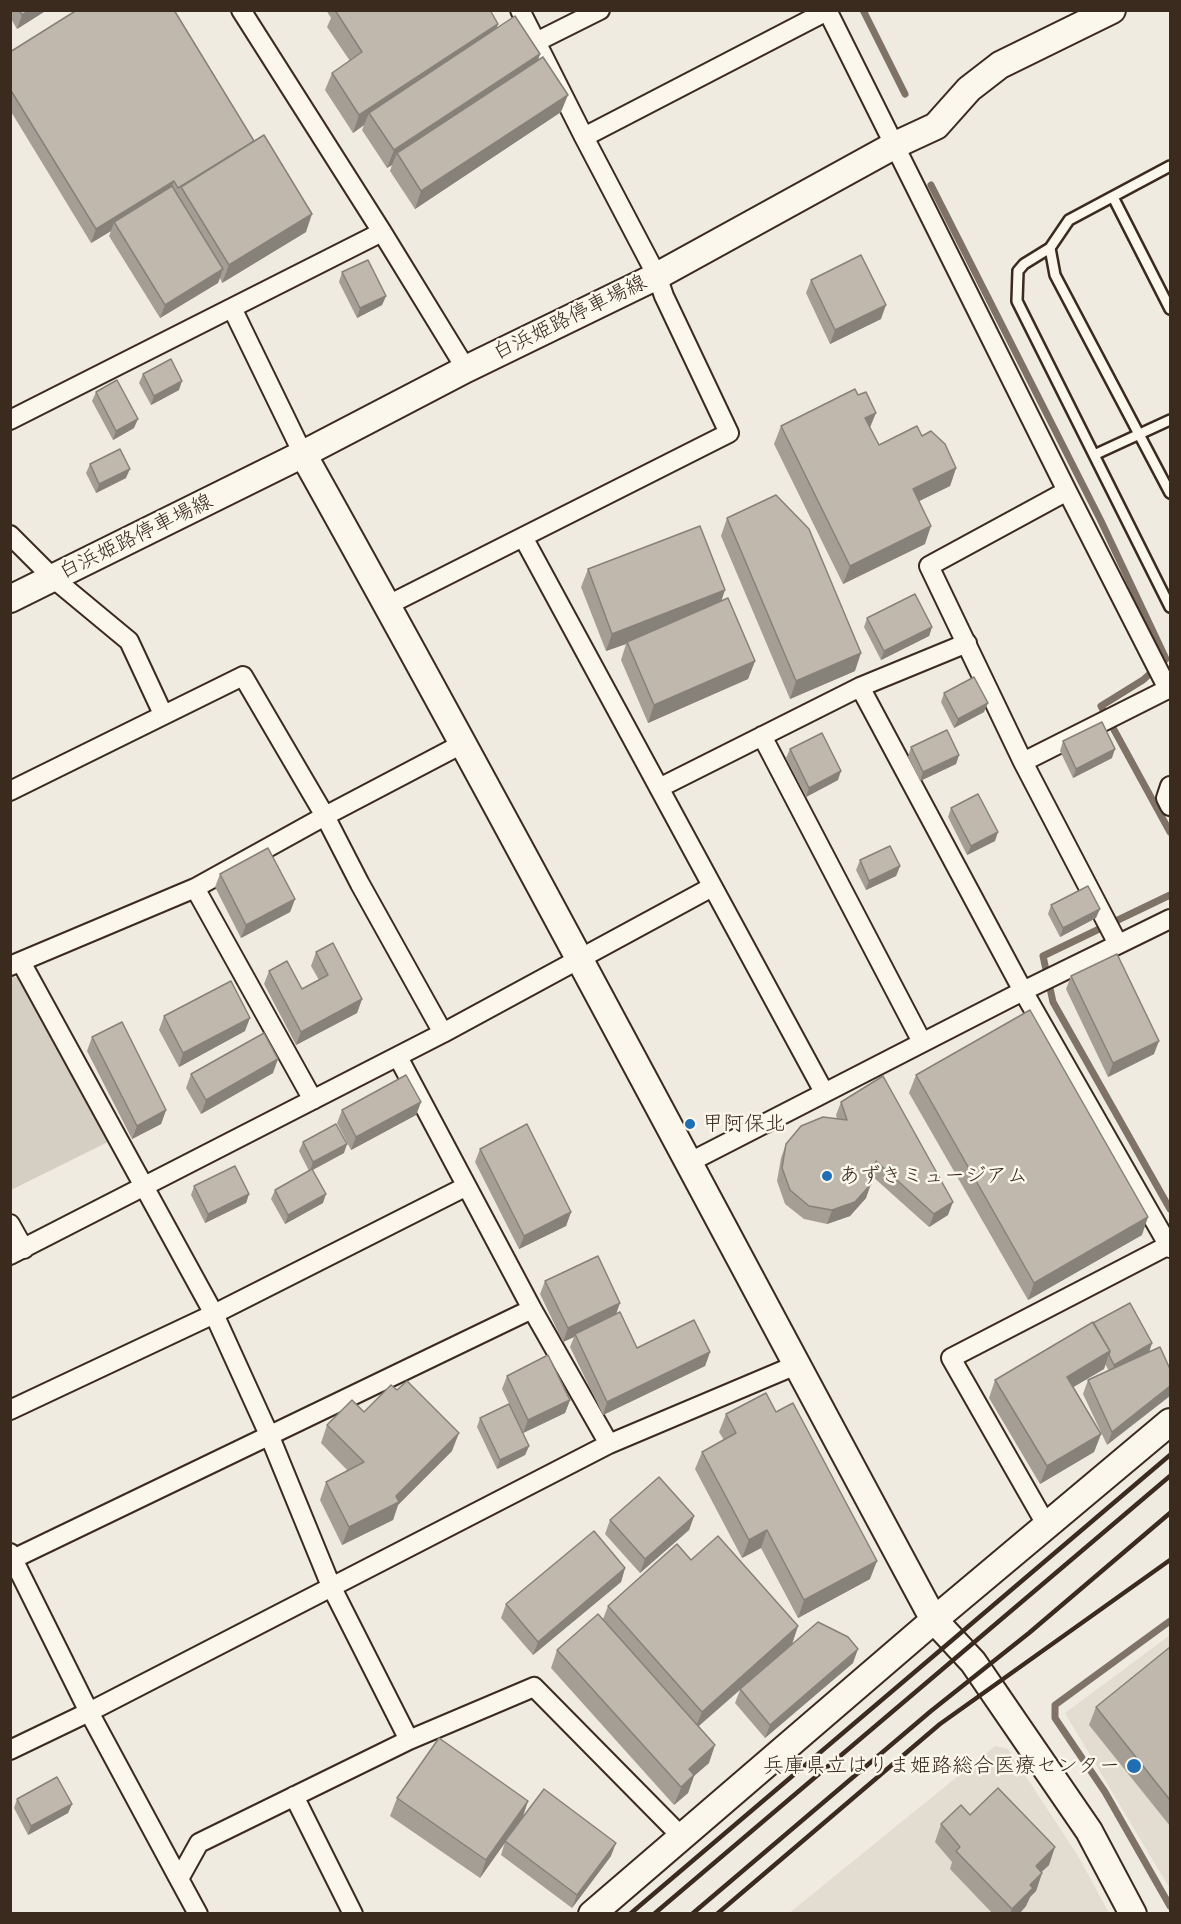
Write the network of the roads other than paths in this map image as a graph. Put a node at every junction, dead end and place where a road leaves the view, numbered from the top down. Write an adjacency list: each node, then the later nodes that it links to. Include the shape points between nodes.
1 (241, 10): 11 (street)
2 (520, 10): 6 (street)
3 (600, 10): 6 (street)
4 (1112, 10): 8 (street, 白浜姫路停車場線, via 1000,65 969,89 936,126)
5 (827, 11): 7 (street); 8 (street)
6 (536, 42): 7 (street)
7 (584, 136): 13 (street)
8 (895, 145): 13 (street, 白浜姫路停車場線); 22 (street)
9 (1170, 166): 10 (lane)
10 (1113, 197): 12 (lane, via 1069,220); 15 (lane)
11 (382, 232): 14 (street); 16 (street)
12 (1050, 248): 19 (lane, via 1055,275); 21 (lane, via 1018,272 1017,301)
13 (657, 276): 16 (street, 白浜姫路停車場線); 25 (street, via 729,433)
14 (232, 308): 17 (street); 20 (street)
15 (1170, 309)
16 (466, 369): 20 (street, 白浜姫路停車場線)
17 (10, 420)
18 (1170, 420): 19 (lane)
19 (1140, 435): 21 (lane); 23 (lane)
20 (303, 454): 26 (street, 白浜姫路停車場線); 28 (street)
21 (1094, 455): 29 (lane)
22 (1067, 491): 30 (street, via 929,566); 32 (street)
23 (1170, 493)
24 (10, 535): 26 (street)
25 (524, 537): 28 (street); 38 (street)
26 (53, 578): 27 (street, 白浜姫路停車場線); 33 (street, via 129,641)
27 (10, 599)
28 (388, 605): 35 (street)
29 (1170, 607)
30 (966, 643): 31 (street); 36 (street)
31 (860, 687): 34 (street); 48 (street)
32 (1169, 689): 36 (street)
33 (164, 714): 39 (street); 41 (street, via 243,676)
34 (762, 736): 38 (street); 50 (street)
35 (462, 744): 41 (street); 46 (street)
36 (1023, 762): 45 (street)
37 (1170, 786): 40 (street, via 1166,798)
38 (660, 788): 42 (street)
39 (10, 791)
40 (1170, 806)
41 (325, 816): 43 (street); 49 (street)
42 (712, 887): 46 (street); 52 (street)
43 (195, 888): 47 (street); 53 (street)
44 (1170, 919): 45 (street)
45 (1112, 931): 48 (street)
46 (581, 959): 49 (street); 54 (street)
47 (16, 964): 56 (street)
48 (1023, 991): 50 (street); 58 (street)
49 (443, 1033): 51 (street)
50 (922, 1042): 52 (street)
51 (398, 1057): 53 (street); 55 (street)
52 (824, 1092): 54 (street)
53 (313, 1100): 56 (street)
54 (688, 1163): 62 (street)
55 (465, 1187): 60 (street); 61 (street)
56 (145, 1188): 59 (street); 61 (street)
57 (10, 1224): 59 (street)
58 (1170, 1247): 67 (street, via 951,1358)
59 (17, 1252)
60 (532, 1309): 65 (street); 66 (street)
61 (214, 1314): 63 (street); 65 (street)
62 (796, 1365): 66 (street); 70 (street)
63 (10, 1410)
64 (1170, 1422): 67 (street)
65 (270, 1437): 68 (street); 69 (street)
66 (609, 1444): 69 (street)
67 (1047, 1526): 70 (street)
68 (12, 1556): 71 (street)
69 (331, 1586): 71 (street); 72 (street)
70 (934, 1620): 75 (street); 80 (street, via 973,1662 1089,1830)
71 (88, 1712): 73 (street); 76 (street)
72 (410, 1740): 74 (street); 75 (street, via 534,1687)
73 (10, 1750)
74 (294, 1796): 76 (street, via 199,1843); 78 (street)
75 (682, 1837): 79 (street)
76 (179, 1879): 77 (street)
77 (198, 1914)
78 (353, 1914)
79 (592, 1914)
80 (1133, 1914)

